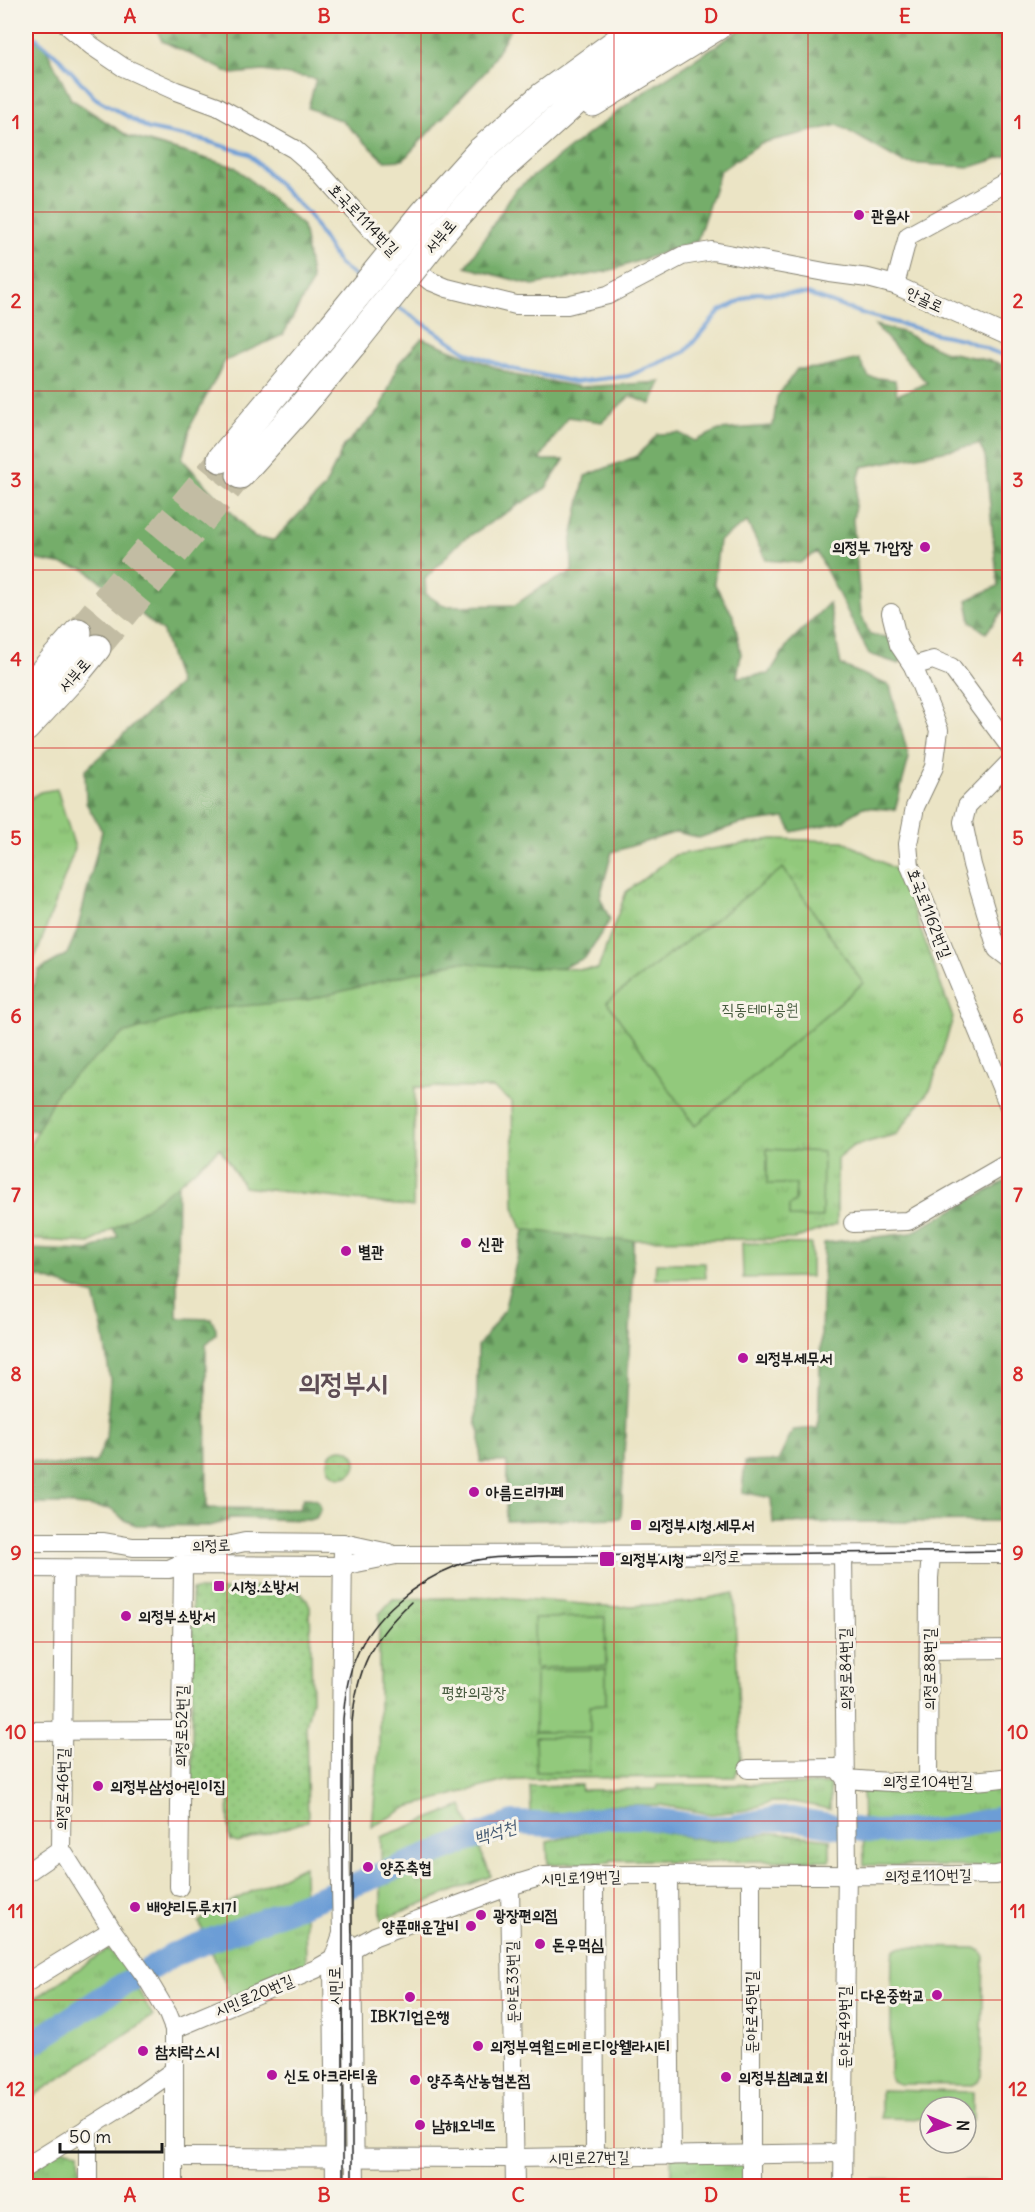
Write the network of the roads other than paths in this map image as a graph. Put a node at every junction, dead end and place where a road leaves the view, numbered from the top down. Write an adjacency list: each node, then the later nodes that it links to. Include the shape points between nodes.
1 (68, 26): 9 (street, 호국로1114번길, via 123,67 217,106 294,148 382,242 430,281 447,288 516,305 567,305 608,295 682,256 712,251)
2 (613, 26): 6 (highway)
3 (639, 26): 6 (highway, 서부로)
4 (668, 26): 7 (highway, 서부로, via 591,86)
5 (718, 26): 7 (highway)
6 (542, 97): 7 (highway, 서부로, bridge, via 479,152 424,213 333,326 230,467 302,406 440,235 498,171)
7 (534, 140)
8 (1010, 180): 9 (street, 안골로, via 908,236)
9 (895, 285): 10 (street, 안골로)
10 (1010, 337)
11 (891, 613): 12 (street, 호국로1162번길, via 899,645)
12 (913, 666): 15 (street, via 933,660 951,667); 18 (street, 호국로1162번길, via 939,730 934,768 915,807 908,843 910,866)
13 (26, 691): 14 (highway, 서부로, via 87,640 75,675)
14 (26, 728)
15 (1010, 747)
16 (1010, 762): 17 (street, via 967,806 963,822 997,949)
17 (1010, 959)
18 (1010, 1109)
19 (1010, 1162): 20 (street, via 908,1221)
20 (853, 1223)
21 (26, 1542): 22 (street, 의정로, via 104,1542 133,1547)
22 (343, 1543): 24 (street, 의정로); 28 (street)
23 (1010, 1554): 26 (street, 의정로)
24 (396, 1555): 25 (street, 의정로); 28 (street, 의정로)
25 (843, 1555): 26 (street, 의정로); 38 (street, 의정로84번길)
26 (932, 1555): 32 (street, 의정로88번길)
27 (183, 1566): 28 (street, 의정로); 30 (street, 의정로); 34 (street, 의정로52번길)
28 (342, 1566): 50 (street, 시민로, via 340,1848)
29 (26, 1568): 30 (street, 의정로)
30 (64, 1569): 33 (street, 의정로46번길)
31 (1010, 1649): 32 (street)
32 (929, 1650): 39 (street, 의정로88번길)
33 (62, 1730): 34 (street); 35 (street); 40 (street, 의정로46번길)
34 (181, 1730): 48 (street, 의정로52번길)
35 (26, 1731)
36 (747, 1769): 38 (street, 의정로104번길, via 837,1768)
37 (1010, 1777): 39 (street, 의정로104번길)
38 (846, 1781): 39 (street, 의정로104번길); 41 (street, 의정로84번길)
39 (928, 1783)
40 (61, 1849): 43 (street); 49 (street, 의정로46번길)
41 (846, 1871): 42 (street, 의정로110번길, via 996,1875); 44 (street, 시민로19번길); 56 (street, 둔야로49번길)
42 (1010, 1872)
43 (26, 1873)
44 (751, 1874): 46 (street, 시민로19번길); 57 (street, 둔야로45번길)
45 (594, 1875): 46 (street, 시민로19번길); 47 (street, 시민로19번길, via 543,1876); 61 (street)
46 (668, 1875): 58 (street)
47 (510, 1886): 50 (street, 시민로19번길, via 375,1936); 63 (street, 둔야로33번길)
48 (179, 1887)
49 (116, 1935): 52 (street); 53 (street, 의정로46번길)
50 (347, 1941): 51 (street, 시민로19번길); 62 (street, 시민로)
51 (333, 1960): 53 (street, 시민로20번길); 60 (street, 시민로)
52 (26, 1983)
53 (171, 2022): 54 (street)
54 (173, 2071): 55 (street); 59 (street)
55 (88, 2127): 64 (street); 65 (street)
56 (843, 2153): 57 (street, 시민로27번길); 71 (street, 둔야로49번길)
57 (751, 2155): 58 (street, 시민로27번길); 70 (street, 둔야로45번길)
58 (671, 2156): 61 (street, 시민로27번길)
59 (174, 2157): 60 (street, 시민로27번길); 66 (street)
60 (335, 2157): 62 (street, 시민로27번길); 67 (street, 시민로)
61 (595, 2157): 63 (street, 시민로27번길)
62 (354, 2158): 63 (street, 시민로27번길); 68 (street, 시민로)
63 (515, 2158): 69 (street, 둔야로33번길)
64 (26, 2166)
65 (88, 2187)
66 (174, 2187)
67 (335, 2187)
68 (355, 2187)
69 (515, 2187)
70 (751, 2187)
71 (843, 2187)

